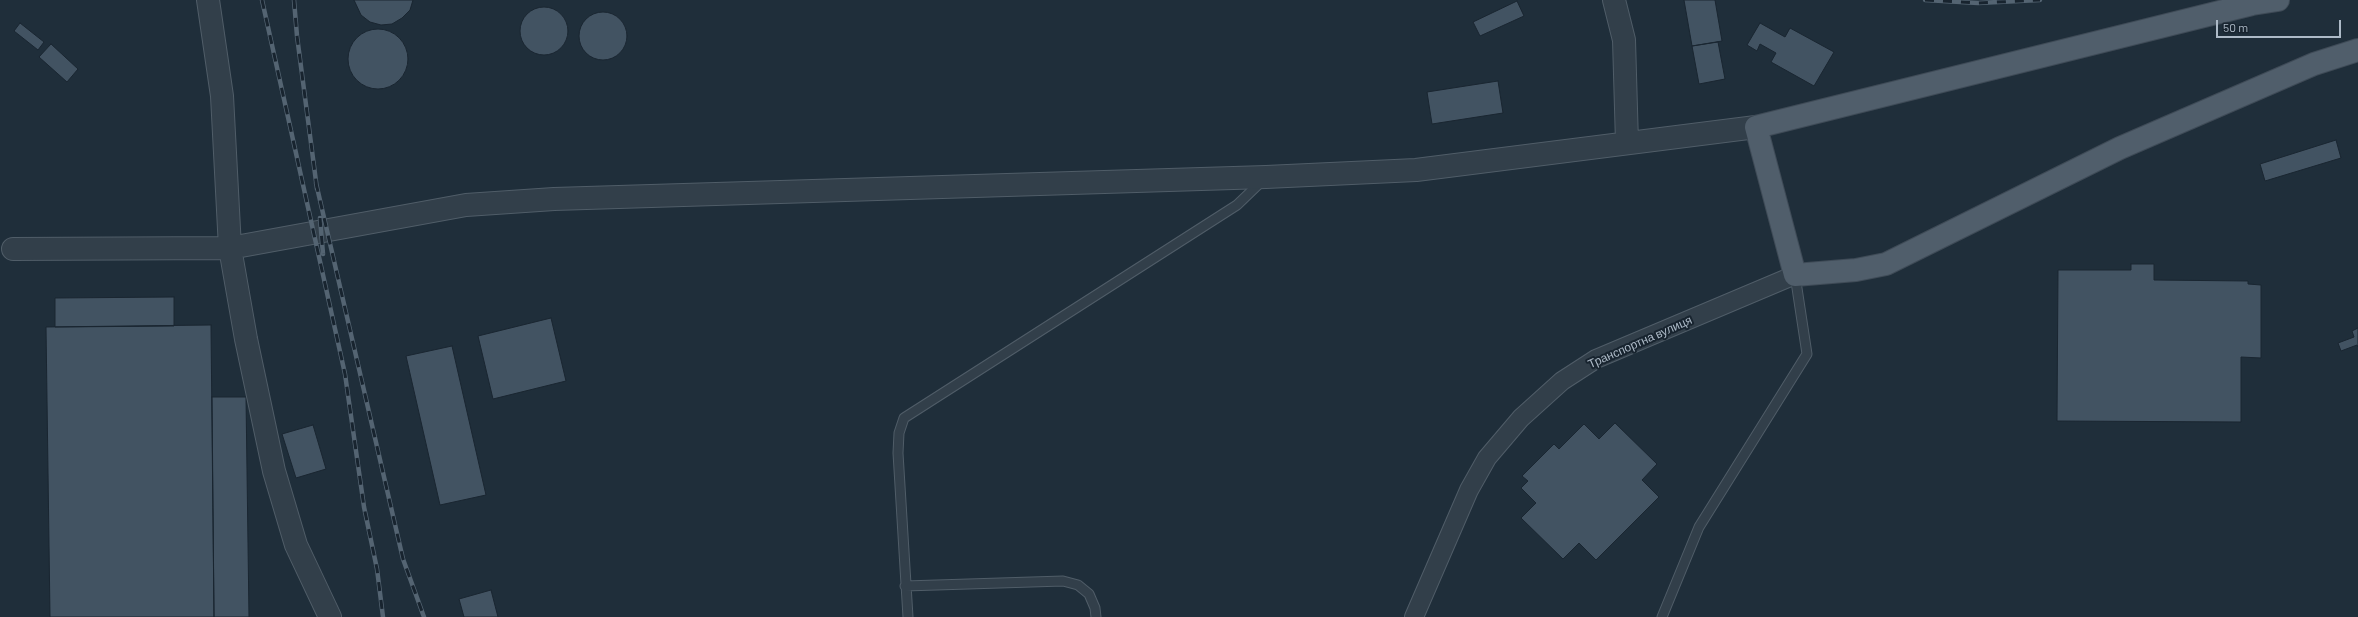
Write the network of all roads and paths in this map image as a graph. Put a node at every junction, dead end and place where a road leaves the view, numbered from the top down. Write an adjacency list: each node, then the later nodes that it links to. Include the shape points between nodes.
1 (208, 0): 8 (street, via 222,96)
2 (1614, 0): 6 (street, via 1624,40)
3 (2278, 0): 5 (main road, via 2252,4)
4 (2358, 50): 10 (main road, via 2314,64 2120,148 1886,264 1856,270)
5 (1756, 128): 6 (street); 10 (main road)
6 (1627, 143): 7 (street, via 1416,170)
7 (1266, 177): 8 (street, via 562,199 482,204); 11 (lane, via 1237,205 904,418 898,433 898,453)
8 (230, 248): 9 (street); 12 (street, via 274,471 296,545)
9 (13, 249)
10 (1795, 275): 15 (street, Транспортна вулиця, via 1596,359 1562,381 1521,418 1487,458 1466,496); 16 (lane, via 1807,354 1699,527)
11 (905, 586): 13 (lane); 14 (lane, via 1063,580 1078,585 1089,594)
12 (330, 617)
13 (908, 617)
14 (1096, 617)
15 (1414, 617)
16 (1662, 617)

